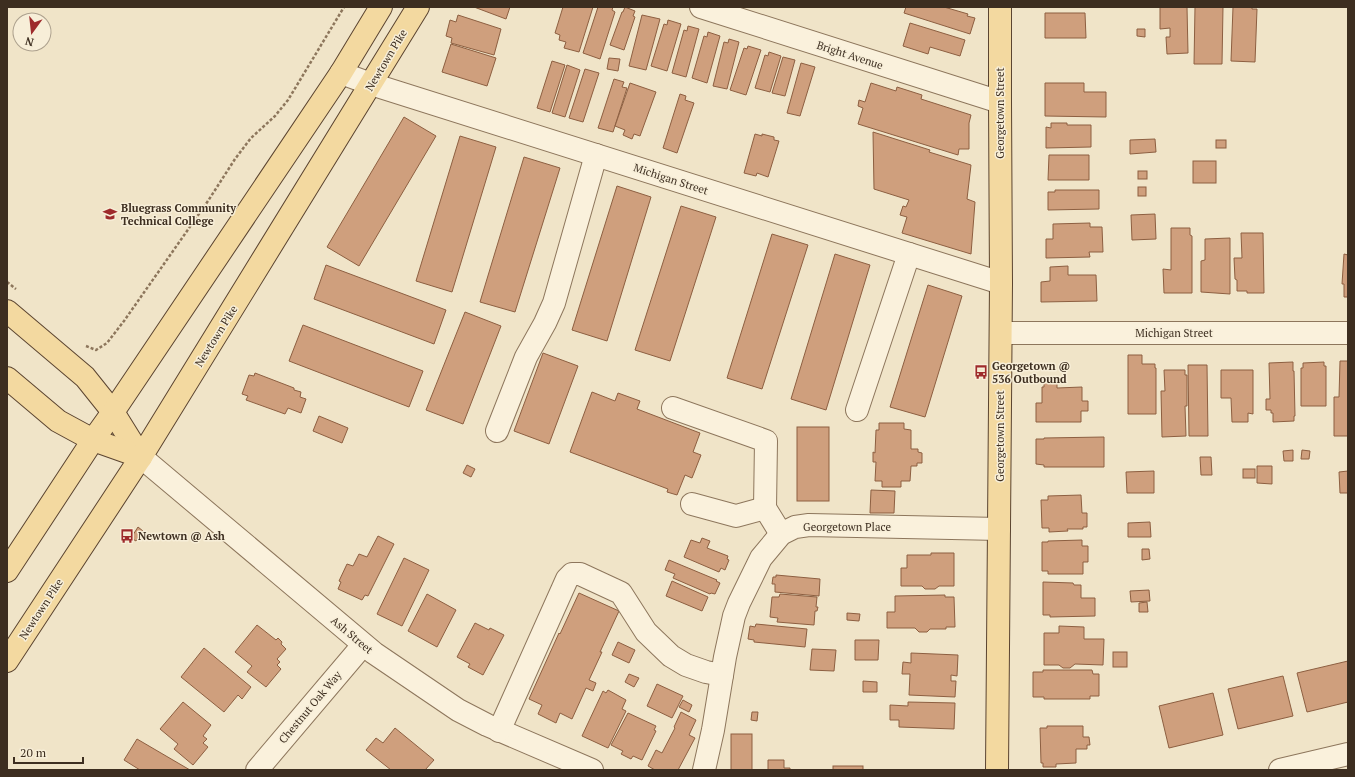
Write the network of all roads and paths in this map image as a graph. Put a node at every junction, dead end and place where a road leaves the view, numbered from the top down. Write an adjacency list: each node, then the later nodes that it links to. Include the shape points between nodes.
1 (344, 7): 16 (path, via 288,100 251,138 151,283 107,343)
2 (381, 7): 7 (main road)
3 (418, 7): 8 (main road, Newtown Pike)
4 (701, 7): 6 (street, Bright Avenue)
5 (1000, 7): 9 (main road, Georgetown Street)
6 (734, 12): 9 (street, Bright Avenue)
7 (341, 73): 8 (street, Michigan Street); 20 (main road)
8 (371, 84): 10 (street, Michigan Street); 23 (main road, Newtown Pike)
9 (1000, 102): 12 (main road, Georgetown Street)
10 (596, 155): 11 (street, Michigan Street); 21 (street, via 554,303 526,357)
11 (909, 254): 12 (street, Michigan Street); 19 (street)
12 (1001, 283): 14 (main road, Georgetown Street)
13 (7, 311): 20 (main road, via 85,377)
14 (1001, 333): 15 (street, Michigan Street); 26 (main road, Georgetown Street)
15 (1348, 333)
16 (96, 350)
17 (7, 378): 22 (main road, via 58,421)
18 (673, 408): 25 (street, via 766,441)
19 (857, 410)
20 (113, 412): 22 (main road); 23 (main road)
21 (497, 431)
22 (93, 440): 23 (main road); 28 (main road)
23 (141, 458): 29 (street, Ash Street); 30 (main road, Newtown Pike)
24 (692, 504): 25 (street, via 736,516)
25 (765, 508): 27 (street)
26 (999, 529): 27 (street, Georgetown Place, via 809,525 794,527); 37 (main road, Georgetown Street)
27 (780, 534): 31 (street, Georgetown Place, via 761,558 739,603 724,657)
28 (7, 571)
29 (363, 645): 32 (street, Ash Street, via 458,710); 34 (street, Chestnut Oak Way)
30 (7, 661)
31 (722, 675): 32 (street, via 686,665 671,656 646,632 621,593 580,574 572,574 567,578); 36 (street, Georgetown Place)
32 (499, 731): 35 (street, Ash Street)
33 (1348, 754): 38 (street)
34 (257, 770)
35 (592, 770)
36 (704, 770)
37 (997, 770)
38 (1280, 770)

